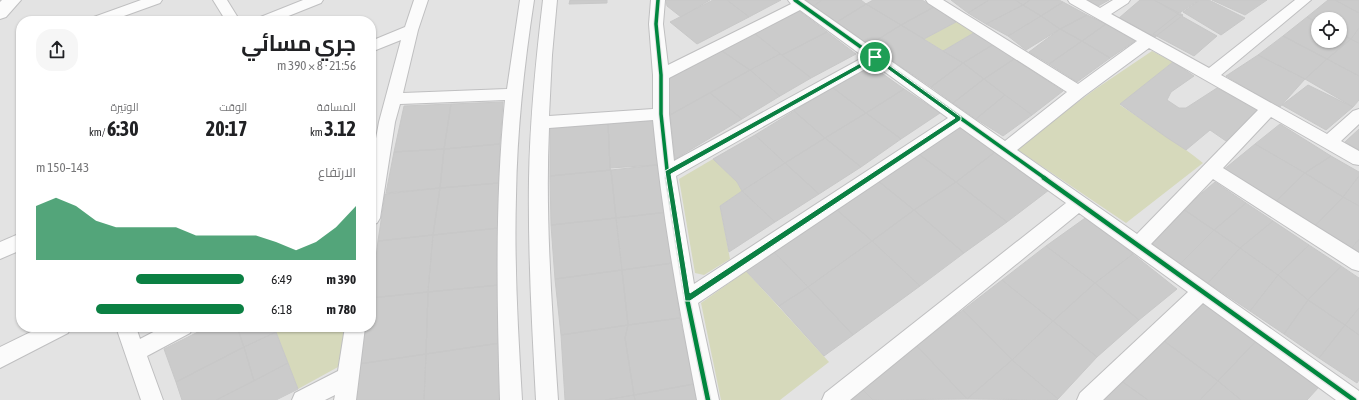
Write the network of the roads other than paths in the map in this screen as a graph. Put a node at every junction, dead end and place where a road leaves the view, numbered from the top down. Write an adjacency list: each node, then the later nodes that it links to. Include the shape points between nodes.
1 (12, 0): 14 (main road)
2 (155, 0): 16 (street)
3 (220, 0): 17 (street)
4 (316, 0): 18 (street)
5 (421, 0): 19 (street)
6 (527, 0): 26 (street)
7 (550, 0): 33 (street)
8 (658, 0): 23 (street, via 656,24)
9 (932, 0): 25 (street)
10 (1075, 0): 15 (street)
11 (1123, 0): 15 (street)
12 (1304, 0): 24 (street)
13 (798, 2): 22 (street); 23 (street)
14 (0, 13)
15 (1101, 14): 20 (street)
16 (110, 16)
17 (230, 16)
18 (276, 16)
19 (411, 30): 21 (street); 27 (street)
20 (1148, 41): 24 (street); 25 (street)
21 (376, 45)
22 (875, 57): 31 (street); 39 (street)
23 (661, 75): 29 (street)
24 (1210, 76): 28 (street)
25 (1078, 92): 36 (street)
26 (514, 94): 27 (street); 41 (street)
27 (394, 98): 32 (street)
28 (1269, 109): 35 (street); 38 (street)
29 (661, 114): 33 (street); 39 (street)
30 (1359, 115): 35 (street)
31 (959, 118): 36 (street); 49 (street)
32 (387, 122): 34 (street); 42 (street)
33 (541, 123): 40 (street)
34 (376, 128)
35 (1329, 142): 37 (street)
36 (1005, 150): 43 (street)
37 (1359, 160)
38 (1211, 169): 45 (street); 47 (street)
39 (668, 173): 49 (street)
40 (538, 178): 41 (street); 62 (street, via 540,284)
41 (507, 182): 61 (street, via 506,266)
42 (376, 188)
43 (1079, 203): 45 (street); 64 (street)
44 (16, 243): 46 (street)
45 (1138, 245): 48 (street)
46 (0, 251)
47 (1359, 264)
48 (1202, 291): 57 (street); 65 (street)
49 (687, 299): 63 (street)
50 (51, 332): 55 (street)
51 (128, 332): 54 (street)
52 (173, 332): 54 (street)
53 (354, 332): 56 (street)
54 (135, 352): 58 (street)
55 (0, 358)
56 (348, 377): 59 (street); 60 (street)
57 (1344, 397)
58 (152, 400)
59 (303, 400)
60 (345, 400)
61 (511, 400)
62 (547, 400)
63 (708, 400)
64 (833, 400)
65 (1088, 400)

